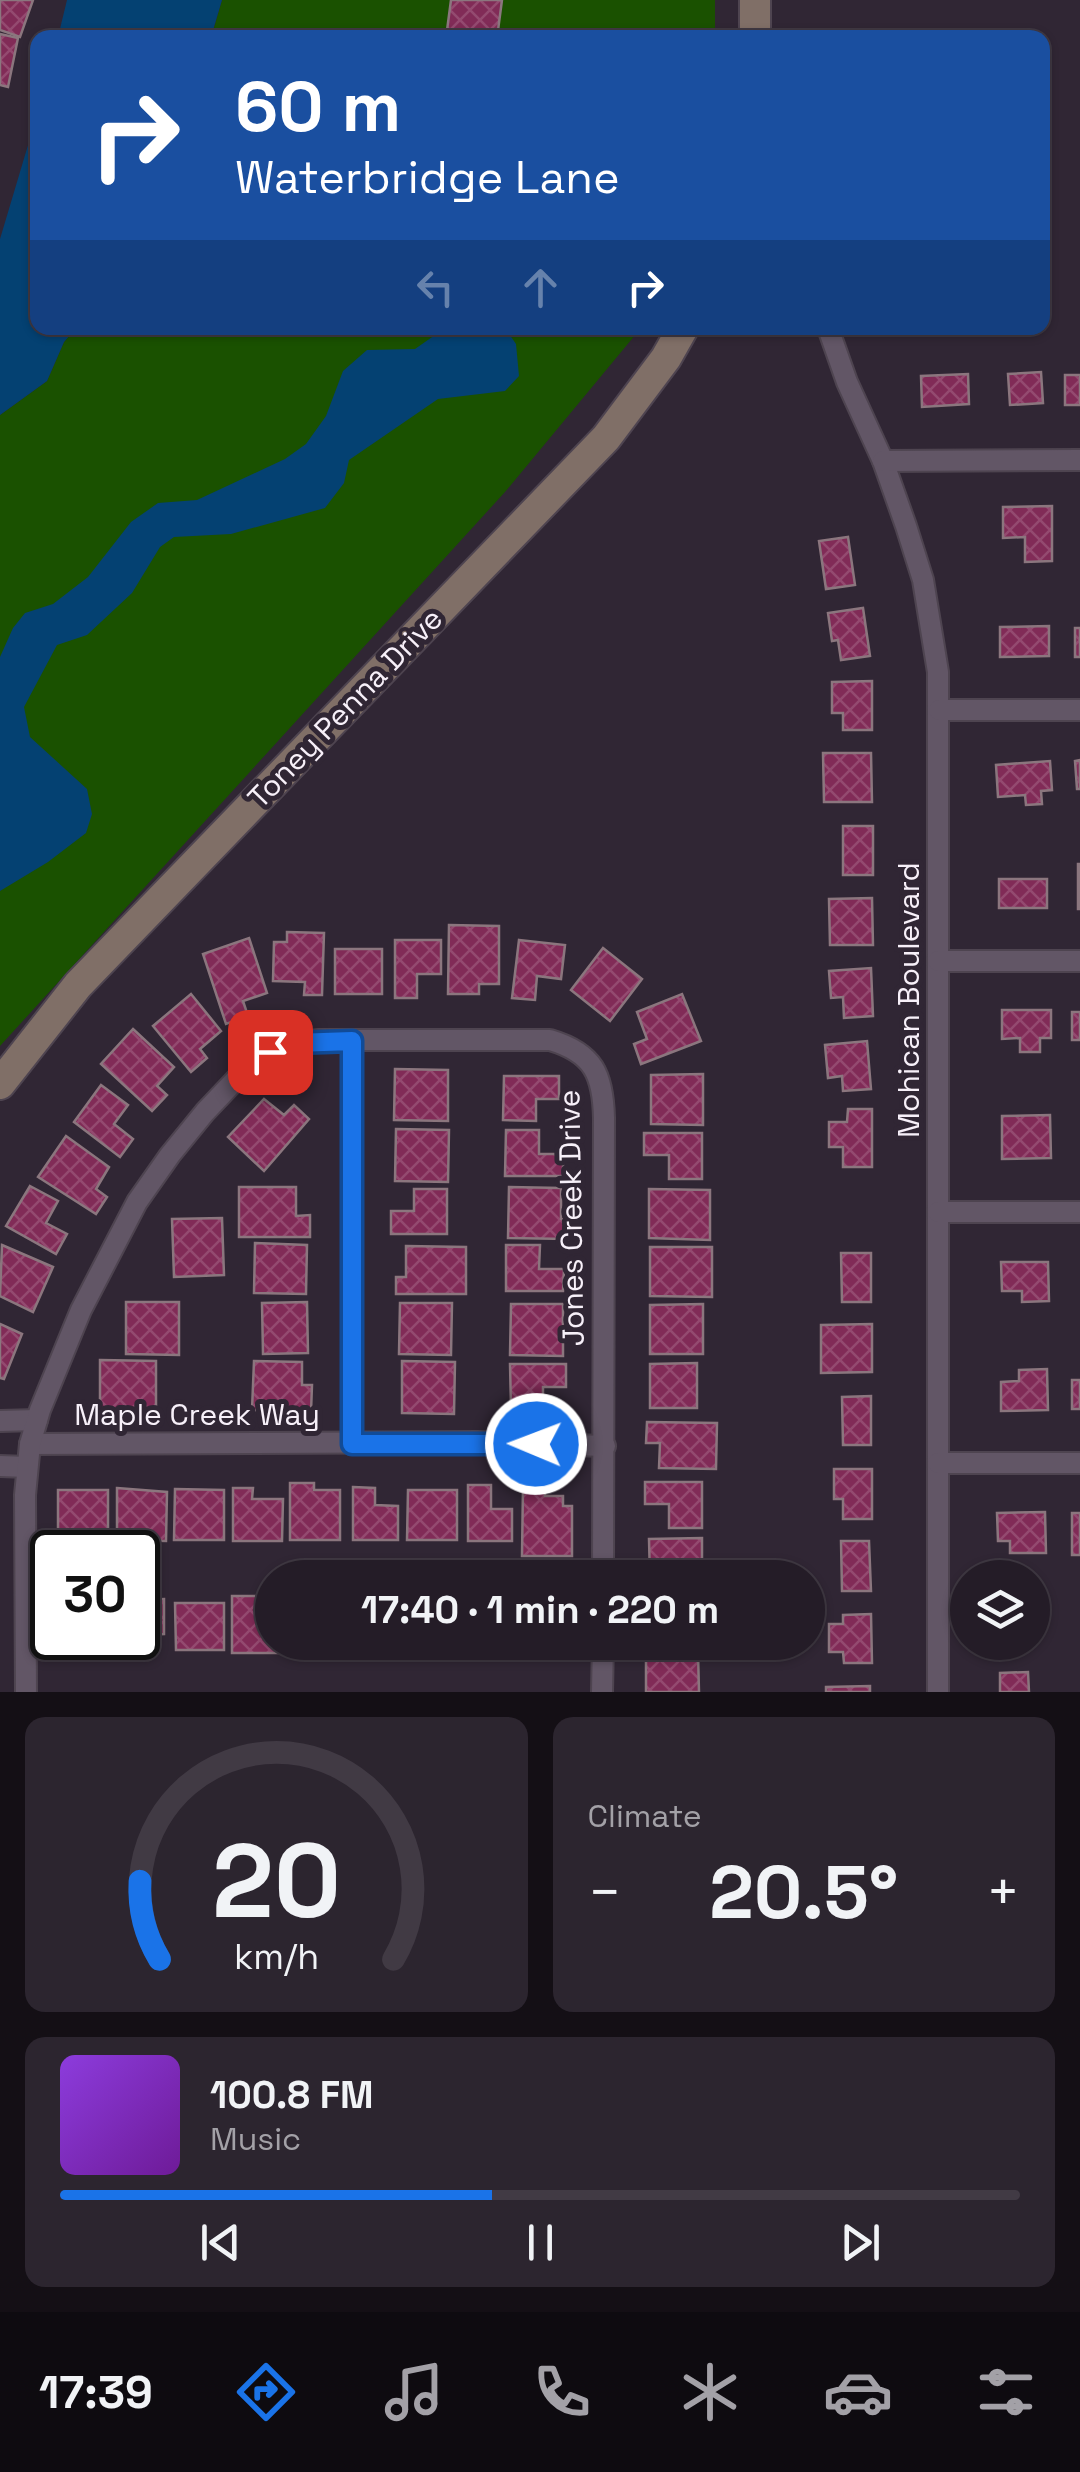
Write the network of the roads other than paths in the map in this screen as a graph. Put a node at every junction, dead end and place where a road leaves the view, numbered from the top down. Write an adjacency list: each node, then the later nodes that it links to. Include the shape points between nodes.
1 (754, 0): 2 (street)
2 (754, 30)
3 (679, 335): 12 (street, Toney Penna Drive, via 606,438 78,985)
4 (830, 335): 6 (street, Mohican Boulevard)
5 (1080, 460): 6 (street)
6 (883, 461): 7 (street, Mohican Boulevard, via 924,580)
7 (938, 710): 8 (street); 9 (street, Mohican Boulevard)
8 (1080, 710)
9 (938, 961): 10 (street); 13 (street, Mohican Boulevard)
10 (1080, 961)
11 (352, 1041): 15 (street, Jones Creek Drive, via 305,1042 270,1052 190,1130 108,1254); 18 (street); 19 (street, Jones Creek Drive, via 550,1040 572,1046 599,1076)
12 (0, 1084)
13 (938, 1212): 14 (street); 20 (street, Mohican Boulevard)
14 (1080, 1212)
15 (37, 1420): 16 (street, Maple Creek Way); 17 (street, Jones Creek Drive)
16 (0, 1421)
17 (30, 1444): 18 (street, Maple Creek Way); 23 (street, Jones Creek Drive)
18 (352, 1444): 19 (street, Maple Creek Way)
19 (605, 1446): 24 (street, Jones Creek Drive)
20 (938, 1463): 21 (street); 28 (street, Mohican Boulevard)
21 (1080, 1463)
22 (0, 1466): 23 (street)
23 (27, 1467): 26 (street, Jones Creek Drive)
24 (604, 1560)
25 (603, 1660): 27 (street)
26 (26, 1692)
27 (602, 1692)
28 (938, 1692)

